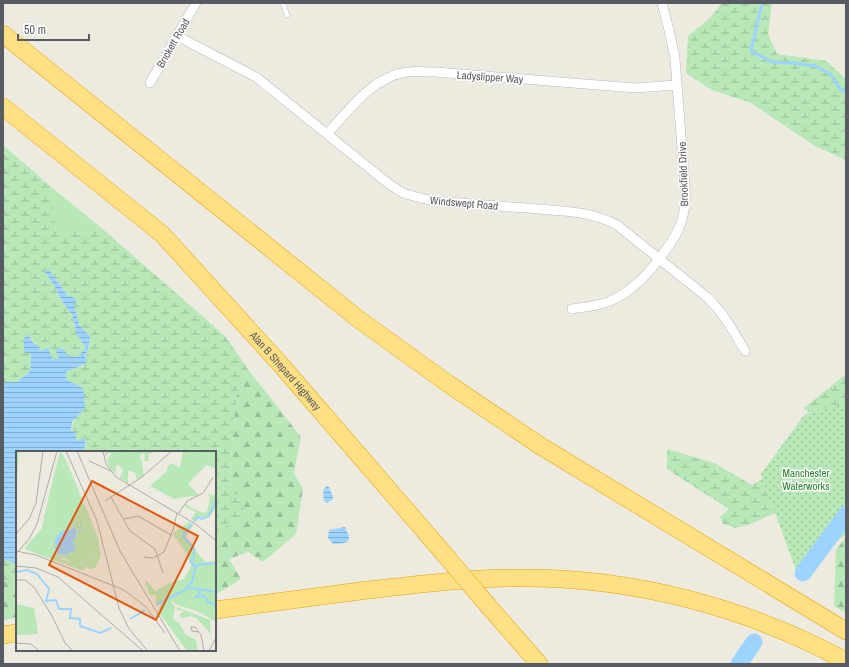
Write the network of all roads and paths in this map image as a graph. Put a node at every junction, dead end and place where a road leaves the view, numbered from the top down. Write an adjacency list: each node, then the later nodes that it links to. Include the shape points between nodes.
1 (196, 3): 6 (street, Brickett Road)
2 (283, 3): 4 (lane)
3 (662, 3): 8 (street, Brookfield Drive, via 673,46)
4 (287, 15)
5 (3, 34): 15 (highway, via 307,279 401,351 493,415)
6 (177, 36): 7 (street, Brickett Road); 10 (street, Windswept Road, via 256,77)
7 (150, 83)
8 (677, 85): 10 (street, Ladyslipper Way, via 634,88 434,72 405,72 386,79 370,89); 11 (street, Brookfield Drive, via 686,199 677,234)
9 (3, 107): 19 (highway, Alan B Shepard Highway, bridge, via 162,234 281,365)
10 (327, 134): 11 (street, Windswept Road, via 403,193 433,200 592,215 616,225)
11 (659, 258): 12 (street, Brookfield Drive, via 634,286 617,298 598,305); 13 (street, Windswept Road, via 719,309)
12 (572, 309)
13 (745, 352)
14 (216, 610): 18 (highway, via 466,580 520,578 586,581 652,590 716,606 779,629)
15 (846, 631)
16 (16, 633): 17 (highway)
17 (3, 635)
18 (846, 661)
19 (539, 664)

